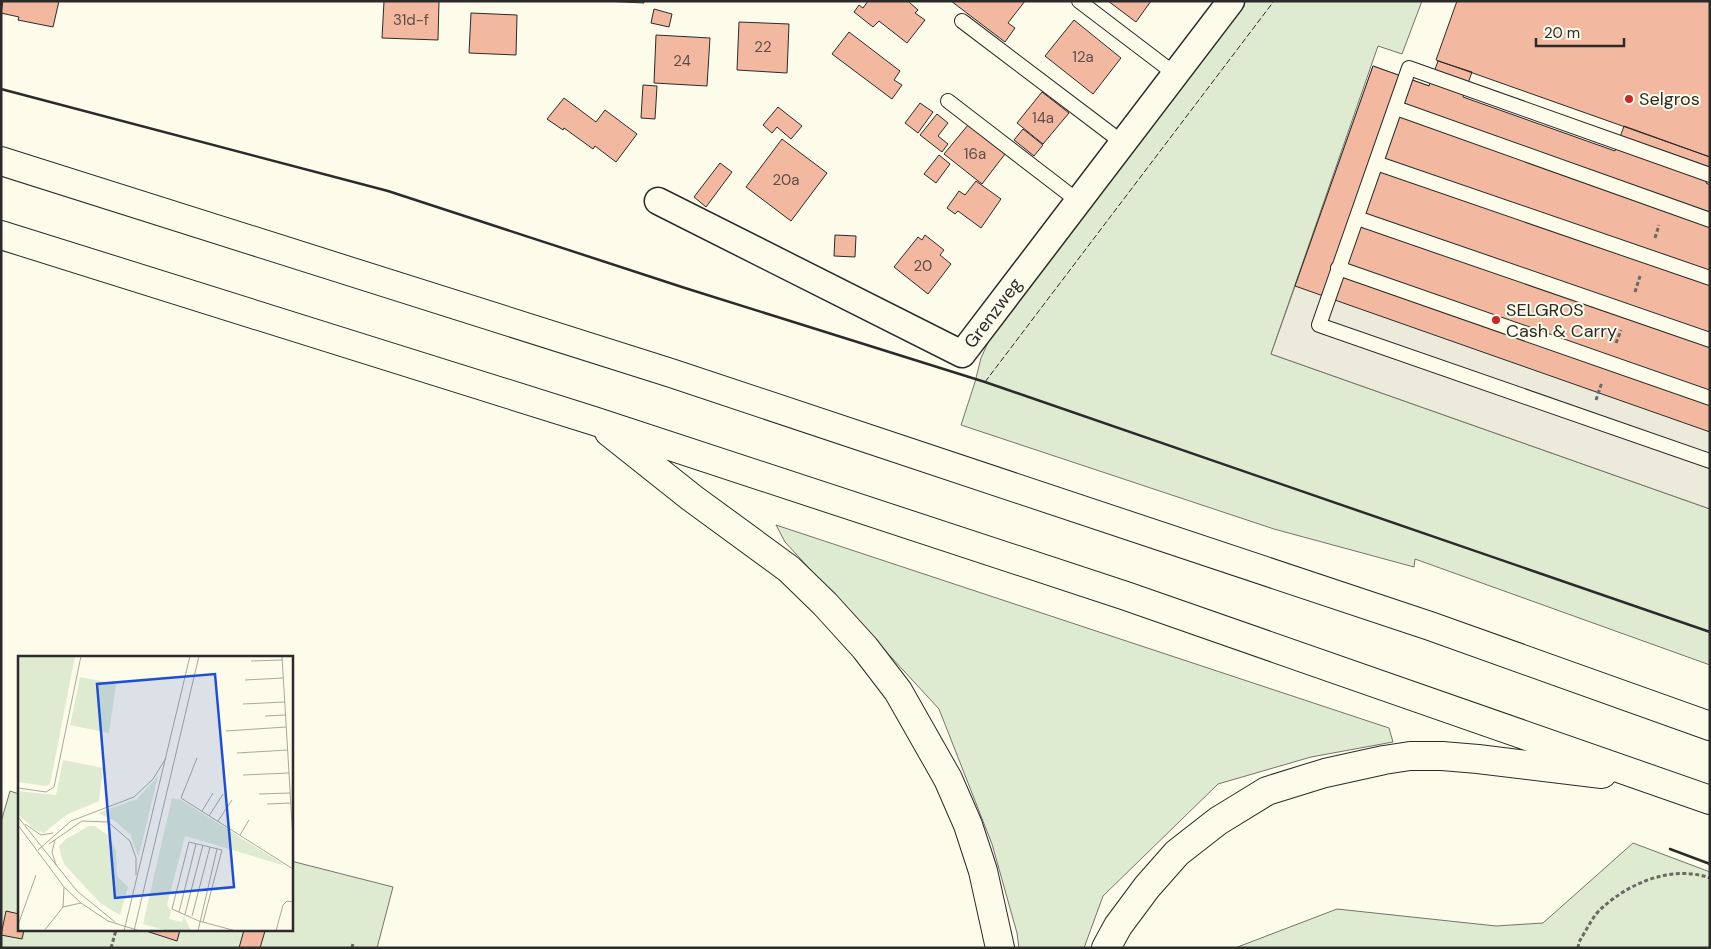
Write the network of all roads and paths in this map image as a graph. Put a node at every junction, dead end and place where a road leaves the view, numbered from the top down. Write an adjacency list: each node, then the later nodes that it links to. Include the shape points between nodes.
1 (1079, 1): 4 (lane)
2 (1231, 1): 4 (street, Grenzweg)
3 (962, 21): 7 (lane)
4 (1175, 74): 7 (street, Grenzweg)
5 (948, 101): 11 (lane)
6 (1396, 108): 9 (lane); 10 (lane, via 1409,68); 14 (lane)
7 (1123, 142): 11 (street, Grenzweg)
8 (1, 161): 22 (highway, via 887,444 1430,626)
9 (1376, 163): 13 (lane); 17 (lane)
10 (1710, 175)
11 (1078, 201): 12 (street, Grenzweg, via 962,354)
12 (658, 202)
13 (1356, 218): 16 (lane); 18 (lane)
14 (1710, 220)
15 (1, 235): 20 (highway)
16 (1338, 268): 19 (lane); 21 (lane, via 1319,325)
17 (1710, 278)
18 (1710, 340)
19 (1710, 398)
20 (594, 421): 23 (highway, via 1126,596); 30 (highway, via 789,569 865,648 898,690 948,779 968,825 983,871)
21 (1710, 461)
22 (1710, 726)
23 (1655, 780): 24 (highway); 31 (highway, via 1442,756 1410,756 1325,773 1266,792 1218,821 1177,853 1147,887)
24 (1710, 800)
25 (1710, 878): 32 (path, via 1679,873 1650,878 1602,908)
26 (115, 932): 28 (path)
27 (353, 943): 29 (path)
28 (111, 948)
29 (352, 948)
30 (1000, 948)
31 (1106, 948)
32 (1578, 948)

